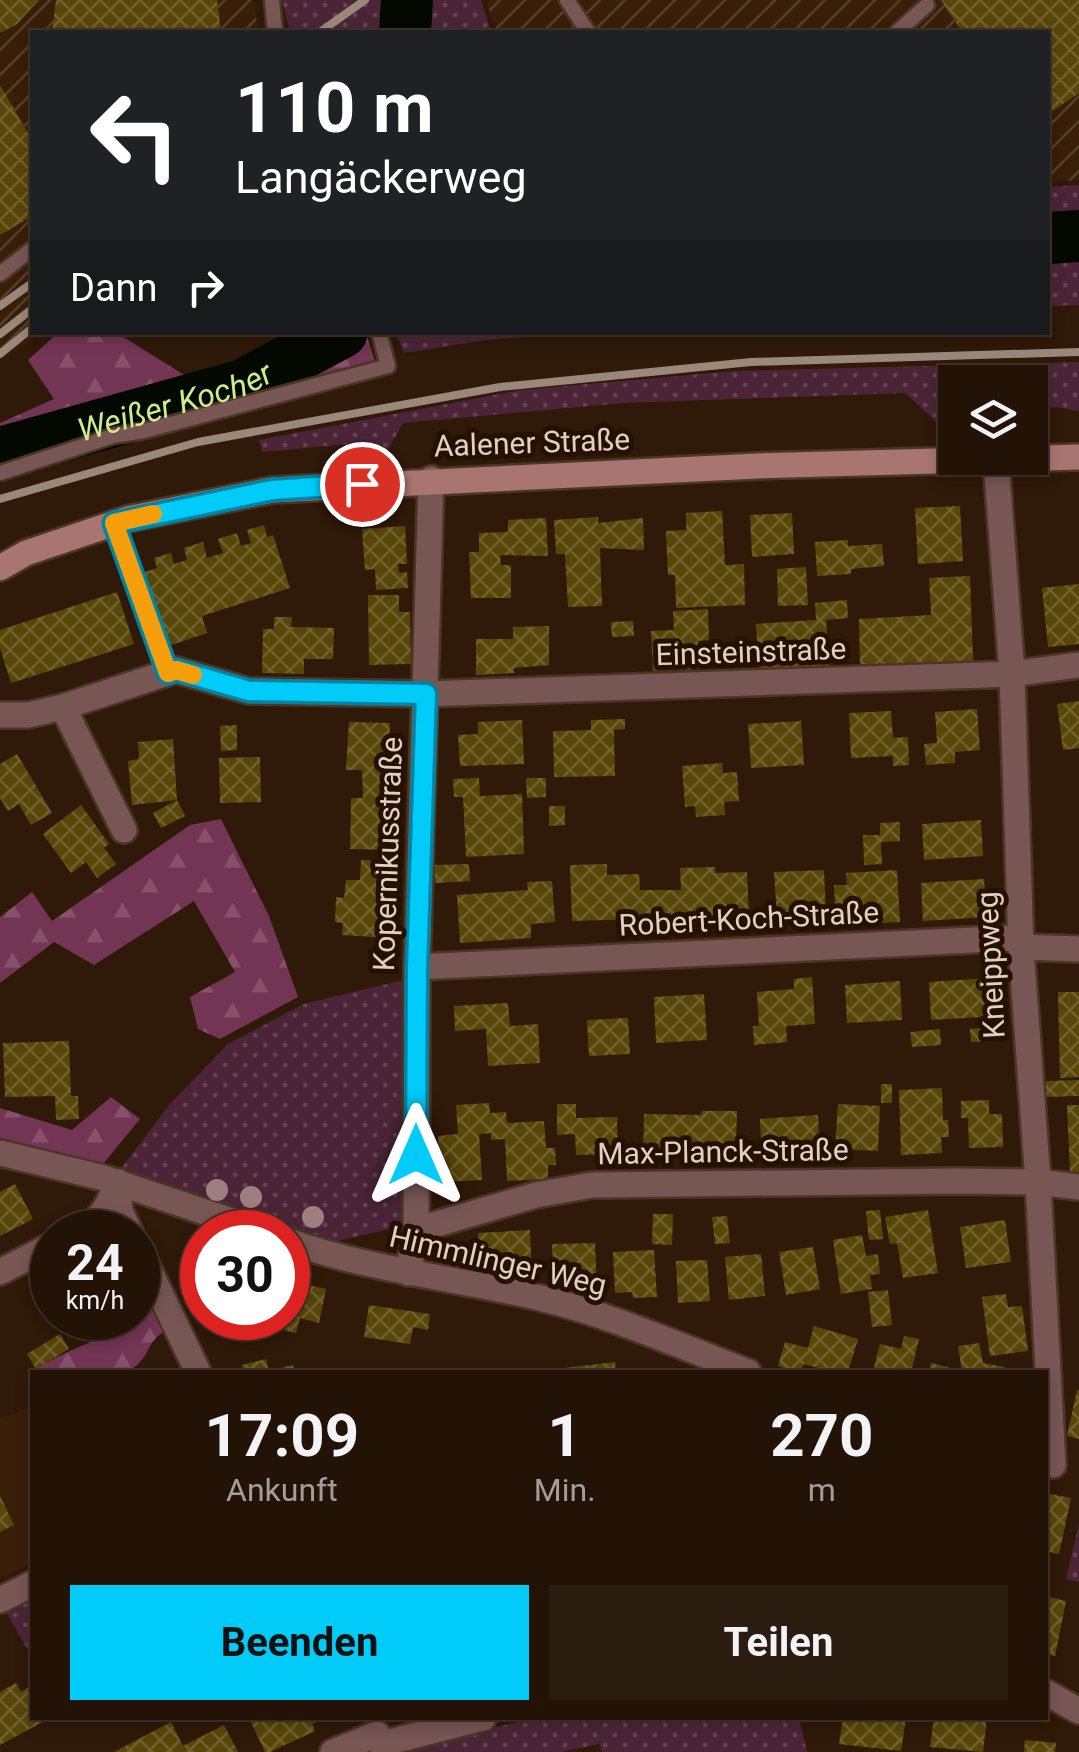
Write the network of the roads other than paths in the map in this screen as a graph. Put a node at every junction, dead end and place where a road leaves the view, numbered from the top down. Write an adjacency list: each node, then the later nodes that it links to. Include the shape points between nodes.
1 (272, 0): 4 (lane)
2 (567, 0): 5 (lane)
3 (927, 5): 6 (lane)
4 (275, 30)
5 (587, 30)
6 (899, 30)
7 (30, 251): 8 (lane)
8 (0, 274)
9 (380, 335): 13 (lane, via 388,366 113,436)
10 (1079, 457): 11 (street, Aalener Straße)
11 (1048, 458)
12 (938, 461): 15 (street, Aalener Straße)
13 (0, 474)
14 (997, 475): 20 (street, Kneippweg)
15 (432, 480): 16 (street, Aalener Straße, via 272,490); 21 (street, Kopernikusstraße)
16 (114, 523): 17 (street, Aalener Straße); 19 (lane)
17 (0, 568)
18 (1079, 665): 20 (street, Einsteinstraße)
19 (168, 673): 21 (street, Einsteinstraße, via 249,691); 22 (street)
20 (1012, 674): 21 (street, Einsteinstraße); 25 (street, Kneippweg)
21 (426, 694): 27 (street, Kopernikusstraße)
22 (62, 707): 23 (street); 24 (street)
23 (0, 715)
24 (124, 830)
25 (1021, 947): 26 (street, Robert-Koch-Straße); 27 (street, Robert-Koch-Straße, via 1015,938); 30 (street, Kneippweg)
26 (1079, 948)
27 (417, 968): 35 (street, Kopernikusstraße)
28 (0, 1152): 29 (street)
29 (118, 1182): 32 (street); 33 (street); 34 (street)
30 (1038, 1182): 31 (street, Max-Planck-Straße); 35 (street, Max-Planck-Straße, via 592,1185); 43 (street, Kneippweg)
31 (1079, 1187)
32 (106, 1210)
33 (120, 1210)
34 (200, 1210)
35 (416, 1230): 39 (street)
36 (310, 1249): 39 (street, Himmlinger Weg)
37 (30, 1257): 38 (street)
38 (0, 1272)
39 (408, 1273): 41 (street, Himmlinger Weg, via 542,1298 646,1332)
40 (160, 1293): 42 (street)
41 (714, 1366)
42 (197, 1370)
43 (1045, 1370)
44 (1048, 1438): 45 (street, Kneippweg)
45 (1049, 1464): 46 (street)
46 (1079, 1471)
47 (30, 1585): 48 (street)
48 (0, 1600)
49 (1048, 1694): 50 (street)
50 (1079, 1711)
51 (473, 1720): 52 (street)
52 (378, 1737): 53 (street)
53 (333, 1752)

